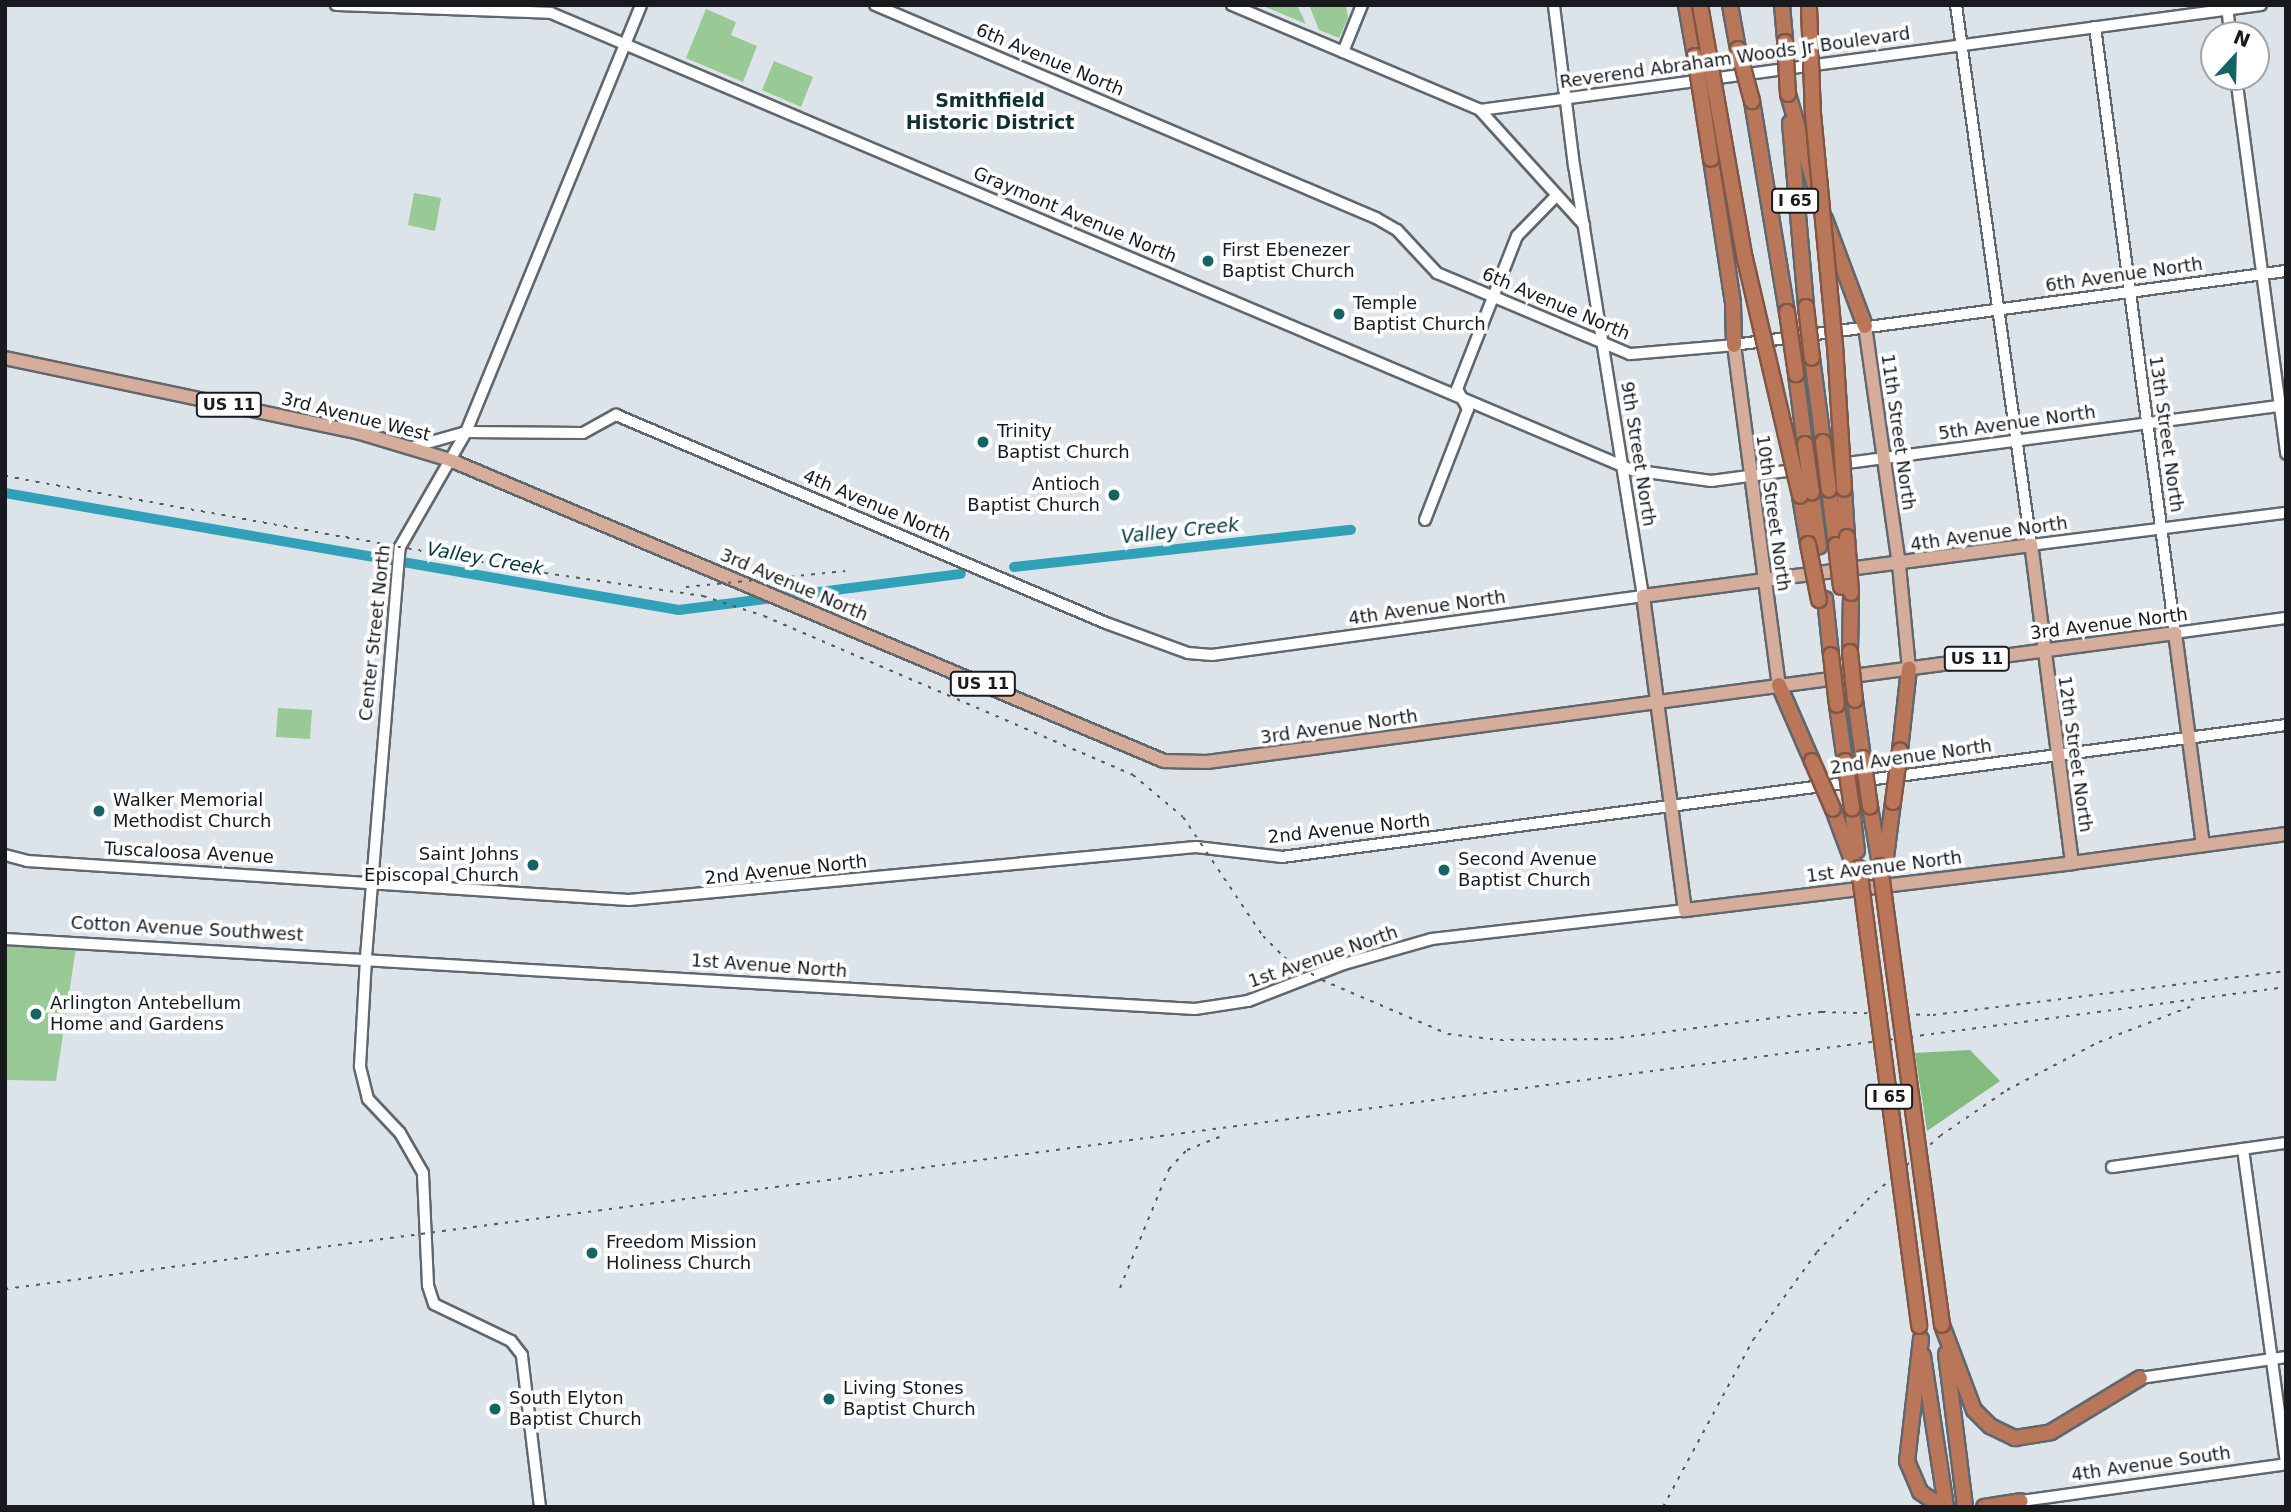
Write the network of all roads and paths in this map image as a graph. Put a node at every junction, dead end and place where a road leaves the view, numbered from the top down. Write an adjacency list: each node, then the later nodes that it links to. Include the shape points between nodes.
1 (336, 5): 16 (street, Graymont Avenue North, via 551,13)
2 (640, 5): 16 (street, Center Street North)
3 (875, 5): 28 (street, 6th Avenue North, via 1376,218 1397,230 1437,272)
4 (1232, 5): 18 (street)
5 (1362, 5): 18 (street)
6 (1554, 5): 21 (street, 9th Street North)
7 (1686, 5): 32 (highway, bridge, via 1733,303)
8 (1700, 5): 47 (highway, bridge, via 1738,227)
9 (1730, 5): 47 (highway, I 65, bridge, via 1752,101 1787,312 1805,444)
10 (1782, 5): 20 (highway, I 65, bridge)
11 (1956, 5): 17 (street)
12 (2261, 5): 14 (street, Reverend Abraham Woods Jr Boulevard)
13 (1810, 6): 46 (highway, bridge, via 1813,114 1835,345)
14 (2227, 8): 15 (street, Reverend Abraham Woods Jr Boulevard)
15 (2095, 27): 17 (street, Reverend Abraham Woods Jr Boulevard); 27 (street, 13th Street North)
16 (625, 44): 34 (street, Graymont Avenue North); 37 (street, Center Street North)
17 (1962, 45): 21 (street, Reverend Abraham Woods Jr Boulevard); 29 (street)
18 (1343, 52): 22 (street)
19 (2238, 91): 26 (street)
20 (1788, 94): 30 (highway, via 1825,218); 46 (highway, I 65, bridge, via 1812,358 1823,442)
21 (1566, 98): 22 (street, Reverend Abraham Woods Jr Boulevard); 24 (street, 9th Street North)
22 (1480, 110): 23 (street)
23 (1557, 195): 24 (street); 28 (street, via 1519,231)
24 (1584, 225): 31 (street, 9th Street North)
25 (2286, 271): 26 (street, 6th Avenue North)
26 (2262, 274): 27 (street, 6th Avenue North); 35 (street)
27 (2130, 291): 29 (street, 6th Avenue North); 36 (street, 13th Street North)
28 (1493, 297): 31 (street, 6th Avenue North); 34 (street, via 1457,389)
29 (1997, 309): 30 (street, 6th Avenue North); 38 (street)
30 (1865, 326): 32 (street, 6th Avenue North); 41 (main road, 11th Street North)
31 (1602, 343): 32 (street, 6th Avenue North, via 1630,354); 43 (street, 9th Street North)
32 (1734, 345): 44 (main road, 10th Street North)
33 (5, 358): 39 (main road, 3rd Avenue West / US 11)
34 (1460, 397): 43 (street, Graymont Avenue North); 49 (street, via 1468,409)
35 (2283, 405): 36 (street, 5th Avenue North); 40 (street)
36 (2147, 423): 38 (street, 5th Avenue North); 50 (street, 13th Street North)
37 (466, 432): 39 (street); 42 (street, Center Street North); 54 (street, 4th Avenue North, via 572,434 599,428 616,415 1106,623 1188,653 1212,655)
38 (2015, 441): 41 (street, 5th Avenue North); 51 (street)
39 (413, 447): 42 (main road, 3rd Avenue West / US 11)
40 (2286, 454)
41 (1882, 458): 44 (street, 5th Avenue North); 52 (main road, 11th Street North)
42 (450, 460): 60 (main road, 3rd Avenue North / US 11, via 1164,761 1207,762); 71 (street, Center Street North, via 409,524 399,551)
43 (1622, 466): 45 (street, Graymont Avenue North); 54 (street, 9th Street North)
44 (1751, 476): 45 (street, 5th Avenue North); 53 (main road, 10th Street North)
45 (1711, 481)
46 (1836, 490): 69 (highway, I 65, bridge, via 1855,700)
47 (1806, 494): 70 (highway, I 65, bridge)
48 (2286, 513): 50 (street, 4th Avenue North)
49 (1425, 520)
50 (2161, 528): 51 (street, 4th Avenue North); 56 (street, 13th Street North)
51 (2031, 545): 52 (main road, 4th Avenue North); 57 (main road, 12th Street North)
52 (1899, 565): 53 (main road, 4th Avenue North); 58 (main road, 11th Street North)
53 (1765, 580): 54 (main road, 4th Avenue North); 59 (main road, 10th Street North)
54 (1643, 596): 60 (main road, 9th Street North)
55 (2286, 618): 56 (street, 3rd Avenue North)
56 (2175, 633): 57 (main road, 3rd Avenue North / US 11); 62 (main road, 13th Street North)
57 (2043, 650): 58 (main road, 3rd Avenue North / US 11); 63 (main road, 12th Street North)
58 (1909, 668): 59 (main road, 3rd Avenue North / US 11); 69 (highway, bridge)
59 (1779, 685): 60 (main road, 3rd Avenue North / US 11); 70 (highway, bridge)
60 (1658, 702): 64 (main road, 9th Street North)
61 (2286, 725): 62 (street, 2nd Avenue North)
62 (2189, 738): 63 (street, 2nd Avenue North); 66 (main road, 13th Street North)
63 (2057, 755): 64 (street, 2nd Avenue North); 68 (main road, 12th Street North)
64 (1672, 806): 71 (street, 2nd Avenue North, via 1282,857 1196,847 678,898 629,900); 72 (main road, 9th Street North)
65 (2286, 834): 66 (main road, 1st Avenue North)
66 (2203, 845): 68 (main road, 1st Avenue North)
67 (5, 855): 71 (street, Tuscaloosa Avenue, via 27,861)
68 (2072, 863): 72 (main road, 1st Avenue North)
69 (1882, 866): 78 (highway, I 65, bridge)
70 (1857, 868): 79 (highway, I 65, bridge)
71 (372, 881): 74 (street, Center Street North)
72 (1685, 910): 74 (street, 1st Avenue North, via 1432,939 1344,964 1248,1001 1195,1009)
73 (5, 939): 74 (street, Cotton Avenue Southwest)
74 (366, 957): 85 (street, Center Street North, via 360,1066 368,1099 400,1133 423,1173 428,1285 434,1304 511,1341 522,1355)
75 (2286, 1143): 76 (street)
76 (2243, 1149): 77 (street); 81 (street)
77 (2112, 1167)
78 (1942, 1325): 82 (highway, via 1970,1404 1983,1421 2007,1436 2032,1438 2051,1432); 87 (highway, I 65)
79 (1920, 1333): 86 (highway, I 65); 86 (highway, via 1907,1461 1920,1492)
80 (2286, 1357): 81 (street)
81 (2272, 1359): 82 (street); 83 (street)
82 (2140, 1378)
83 (2286, 1462): 84 (street, 4th Avenue South)
84 (2021, 1501): 88 (highway)
85 (540, 1507)
86 (1944, 1507)
87 (1965, 1507)
88 (1983, 1507)

